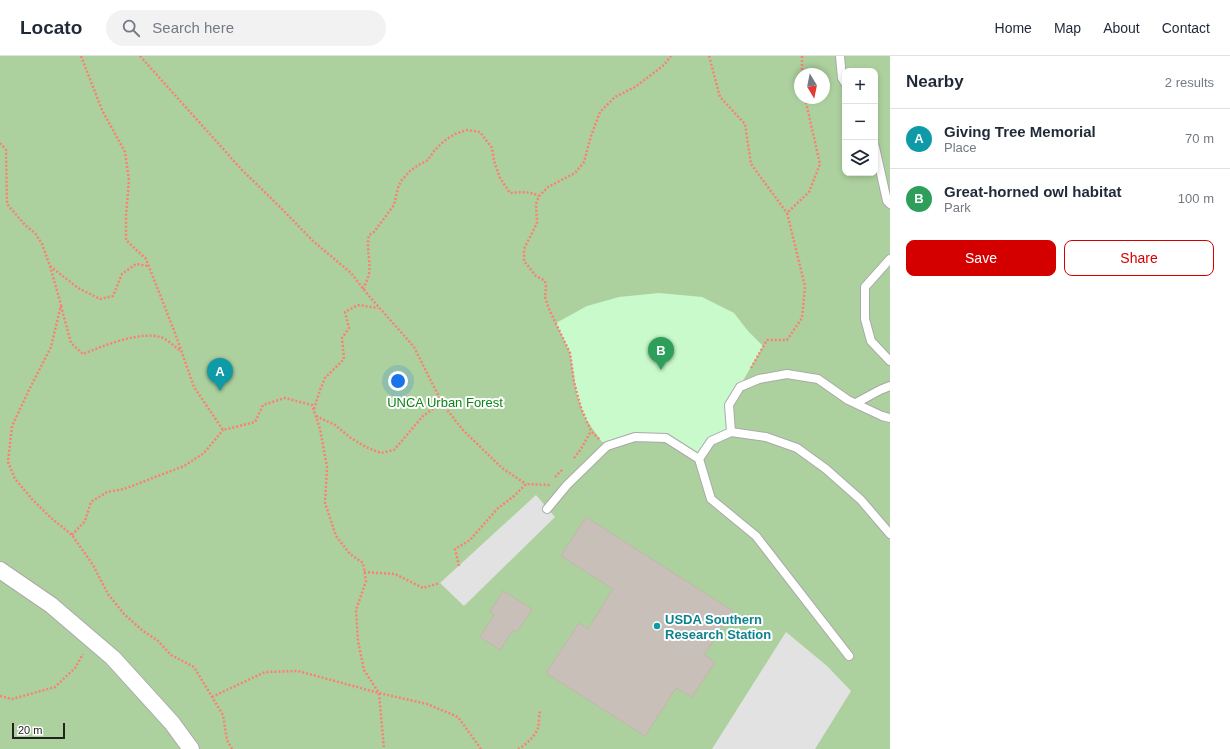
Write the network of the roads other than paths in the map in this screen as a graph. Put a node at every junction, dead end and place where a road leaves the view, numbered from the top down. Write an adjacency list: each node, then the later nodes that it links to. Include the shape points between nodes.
1 (840, 56): 2 (lane)
2 (842, 78)
3 (878, 162): 4 (lane, via 886,201)
4 (890, 204)
5 (890, 259): 6 (lane, via 865,287 866,319 871,341)
6 (890, 361)
7 (890, 386): 8 (lane)
8 (856, 404): 9 (lane); 10 (lane, via 818,379 787,374 759,379 740,387 729,405)
9 (890, 418)
10 (730, 432): 11 (lane, via 711,441); 13 (lane, via 766,438 797,448 861,500)
11 (699, 459): 12 (lane, via 666,438 635,437 607,446 567,485); 15 (lane, via 711,499 756,536)
12 (547, 509)
13 (890, 534)
14 (0, 570): 16 (street, via 51,605 113,658 172,722)
15 (849, 656)
16 (191, 749)

